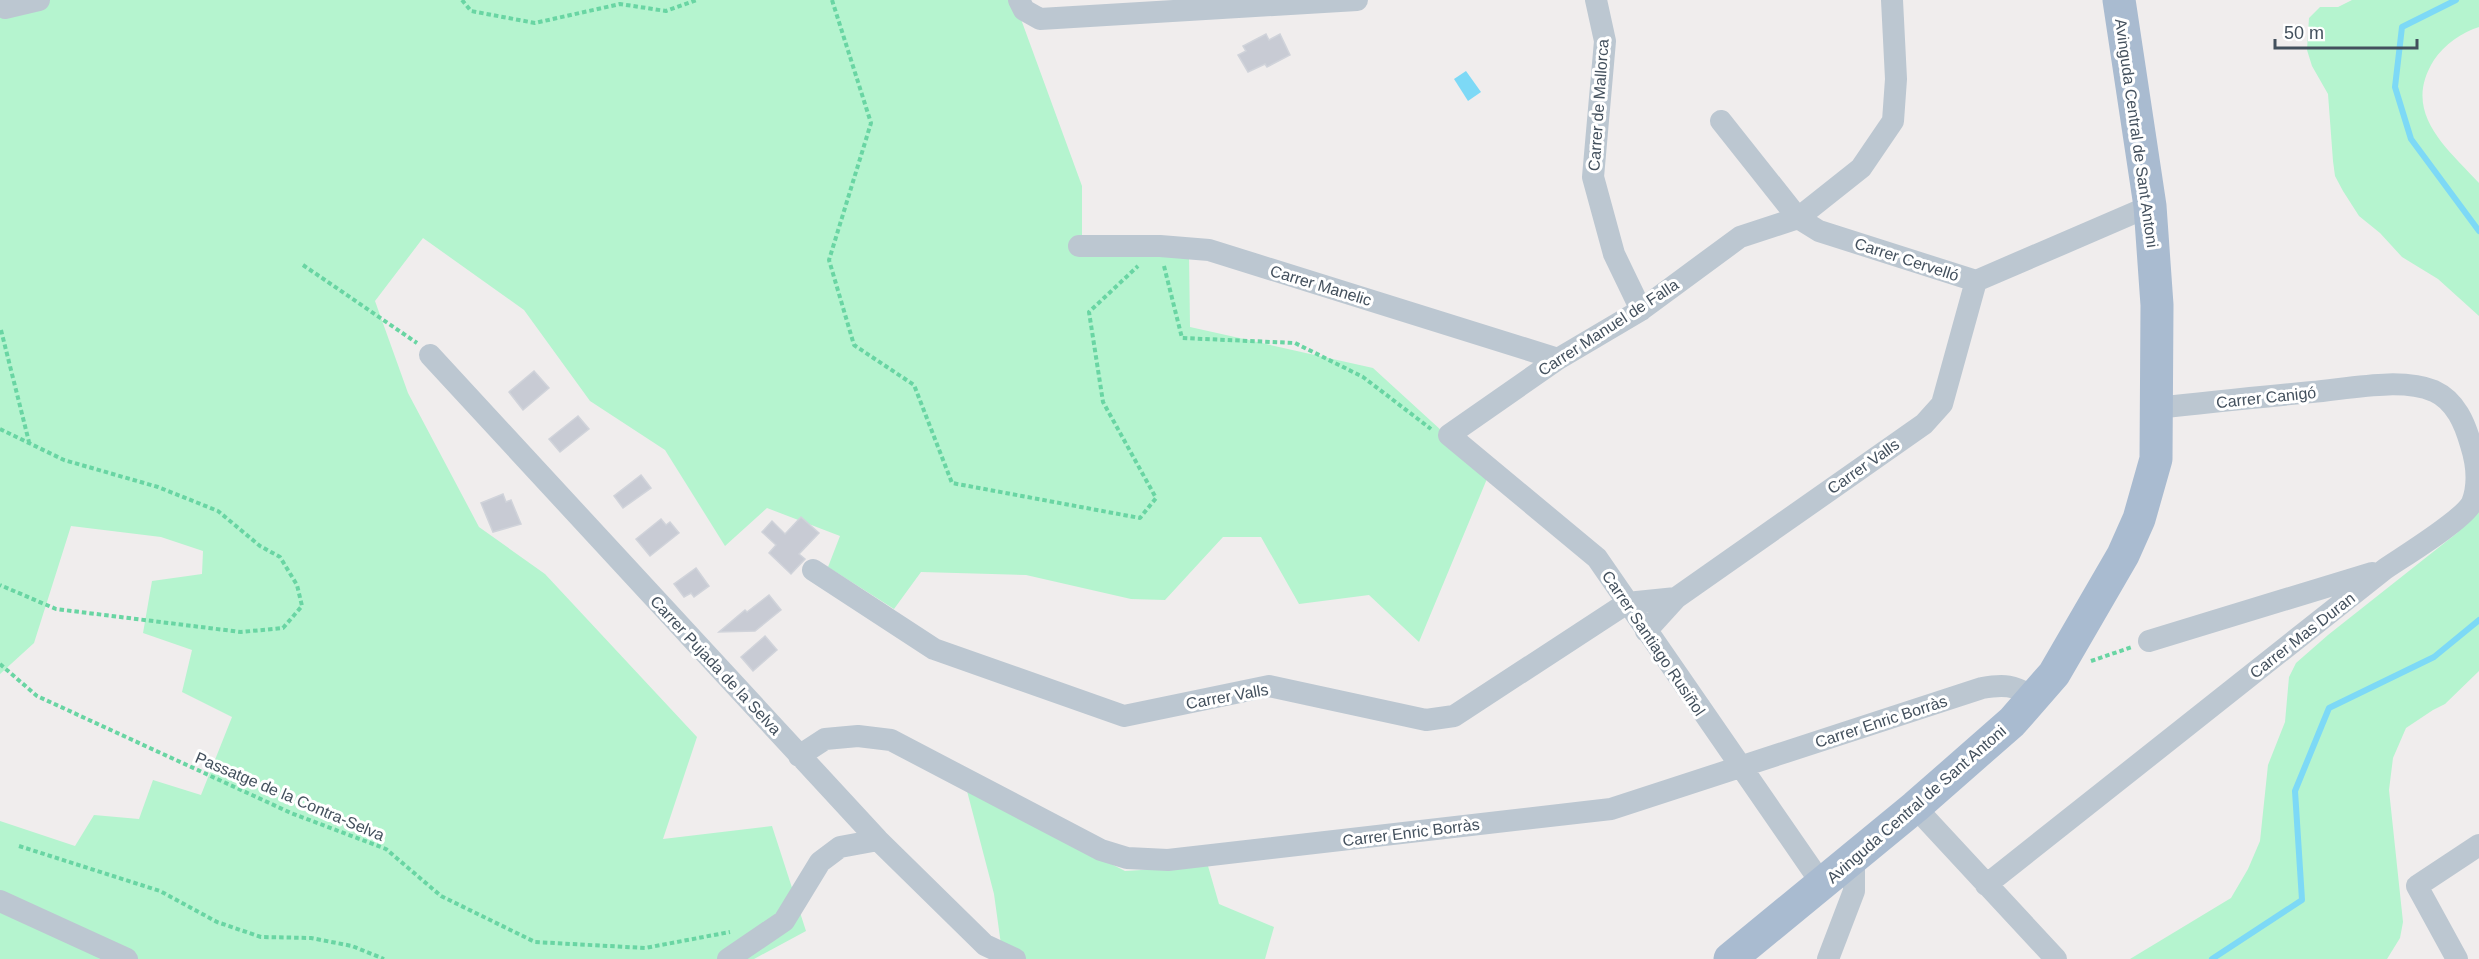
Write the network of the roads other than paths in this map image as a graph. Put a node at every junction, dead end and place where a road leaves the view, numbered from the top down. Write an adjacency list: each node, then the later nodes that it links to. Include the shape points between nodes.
1 (39, 0): 7 (street)
2 (1018, 0): 8 (street, via 1024,10 1040,19)
3 (1357, 0): 8 (street, via 1255,8)
4 (1596, 0): 14 (street, Carrer de Mallorca, via 1605,41 1593,177 1614,254)
5 (1892, 0): 11 (street, Carrer Manuel de Falla, via 1896,79 1893,121 1861,168)
6 (2119, 0): 10 (main road, Avinguda Central de Sant Antoni)
7 (5, 8)
8 (1050, 8)
9 (1721, 121): 11 (street)
10 (2150, 206): 13 (street, Carrer Cervelló); 18 (main road, Avinguda Central de Sant Antoni, via 2157,305)
11 (1798, 218): 13 (street, Carrer Cervelló, via 1819,231); 14 (street, Carrer Manuel de Falla, via 1740,237)
12 (1079, 246): 16 (street, Carrer Manelic, via 1209,250)
13 (1976, 281): 22 (street, Carrer Valls, via 1942,404 1924,423)
14 (1641, 310): 16 (street, Carrer Manuel de Falla)
15 (430, 355): 27 (street, Carrer Pujada de la Selva)
16 (1558, 358): 19 (street, Carrer Manuel de Falla)
17 (2375, 386): 18 (street, Carrer Canigó); 20 (street, Carrer Mas Duran, via 2415,385 2436,392 2454,405 2468,436 2478,483 2471,504)
18 (2157, 408): 26 (main road, Avinguda Central de Sant Antoni, via 2156,459 2139,519 2123,555)
19 (1449, 435): 23 (street, Carrer Santiago Rusiñol, via 1597,558)
20 (2385, 569): 25 (street); 34 (street, Carrer Mas Duran)
21 (813, 570): 23 (street, Carrer Valls, via 934,650 1124,716 1269,686 1426,720 1454,716)
22 (1676, 598): 23 (street, Carrer Valls); 24 (street, Carrer Valls)
23 (1627, 603): 24 (street, Carrer Santiago Rusiñol)
24 (1646, 631): 28 (street, Carrer Santiago Rusiñol)
25 (2149, 641)
26 (2043, 686): 28 (street, Carrer Enric Borràs, via 2004,684 1982,688); 29 (main road, Avinguda Central de Sant Antoni, via 1980,753)
27 (799, 756): 28 (street, Carrer Enric Borràs, via 825,739 858,736 891,740 1101,850 1127,858 1167,860 1611,810); 30 (street, Carrer Pujada de la Selva)
28 (1740, 767): 33 (street, Carrer Santiago Rusiñol)
29 (1915, 807): 32 (main road, Avinguda Central de Sant Antoni); 34 (street)
30 (878, 840): 37 (street, via 840,847 820,862 784,921); 38 (street, Carrer Pujada de la Selva, via 985,945)
31 (2479, 845): 42 (street, via 2417,886)
32 (1854, 858): 33 (main road, Avinguda Central de Sant Antoni); 40 (street, via 1854,891)
33 (1822, 884): 39 (main road, Avinguda Central de Sant Antoni)
34 (1986, 885): 41 (street)
35 (0, 901): 36 (street)
36 (127, 959)
37 (728, 959)
38 (1015, 959)
39 (1730, 959)
40 (1828, 959)
41 (2056, 959)
42 (2457, 959)

